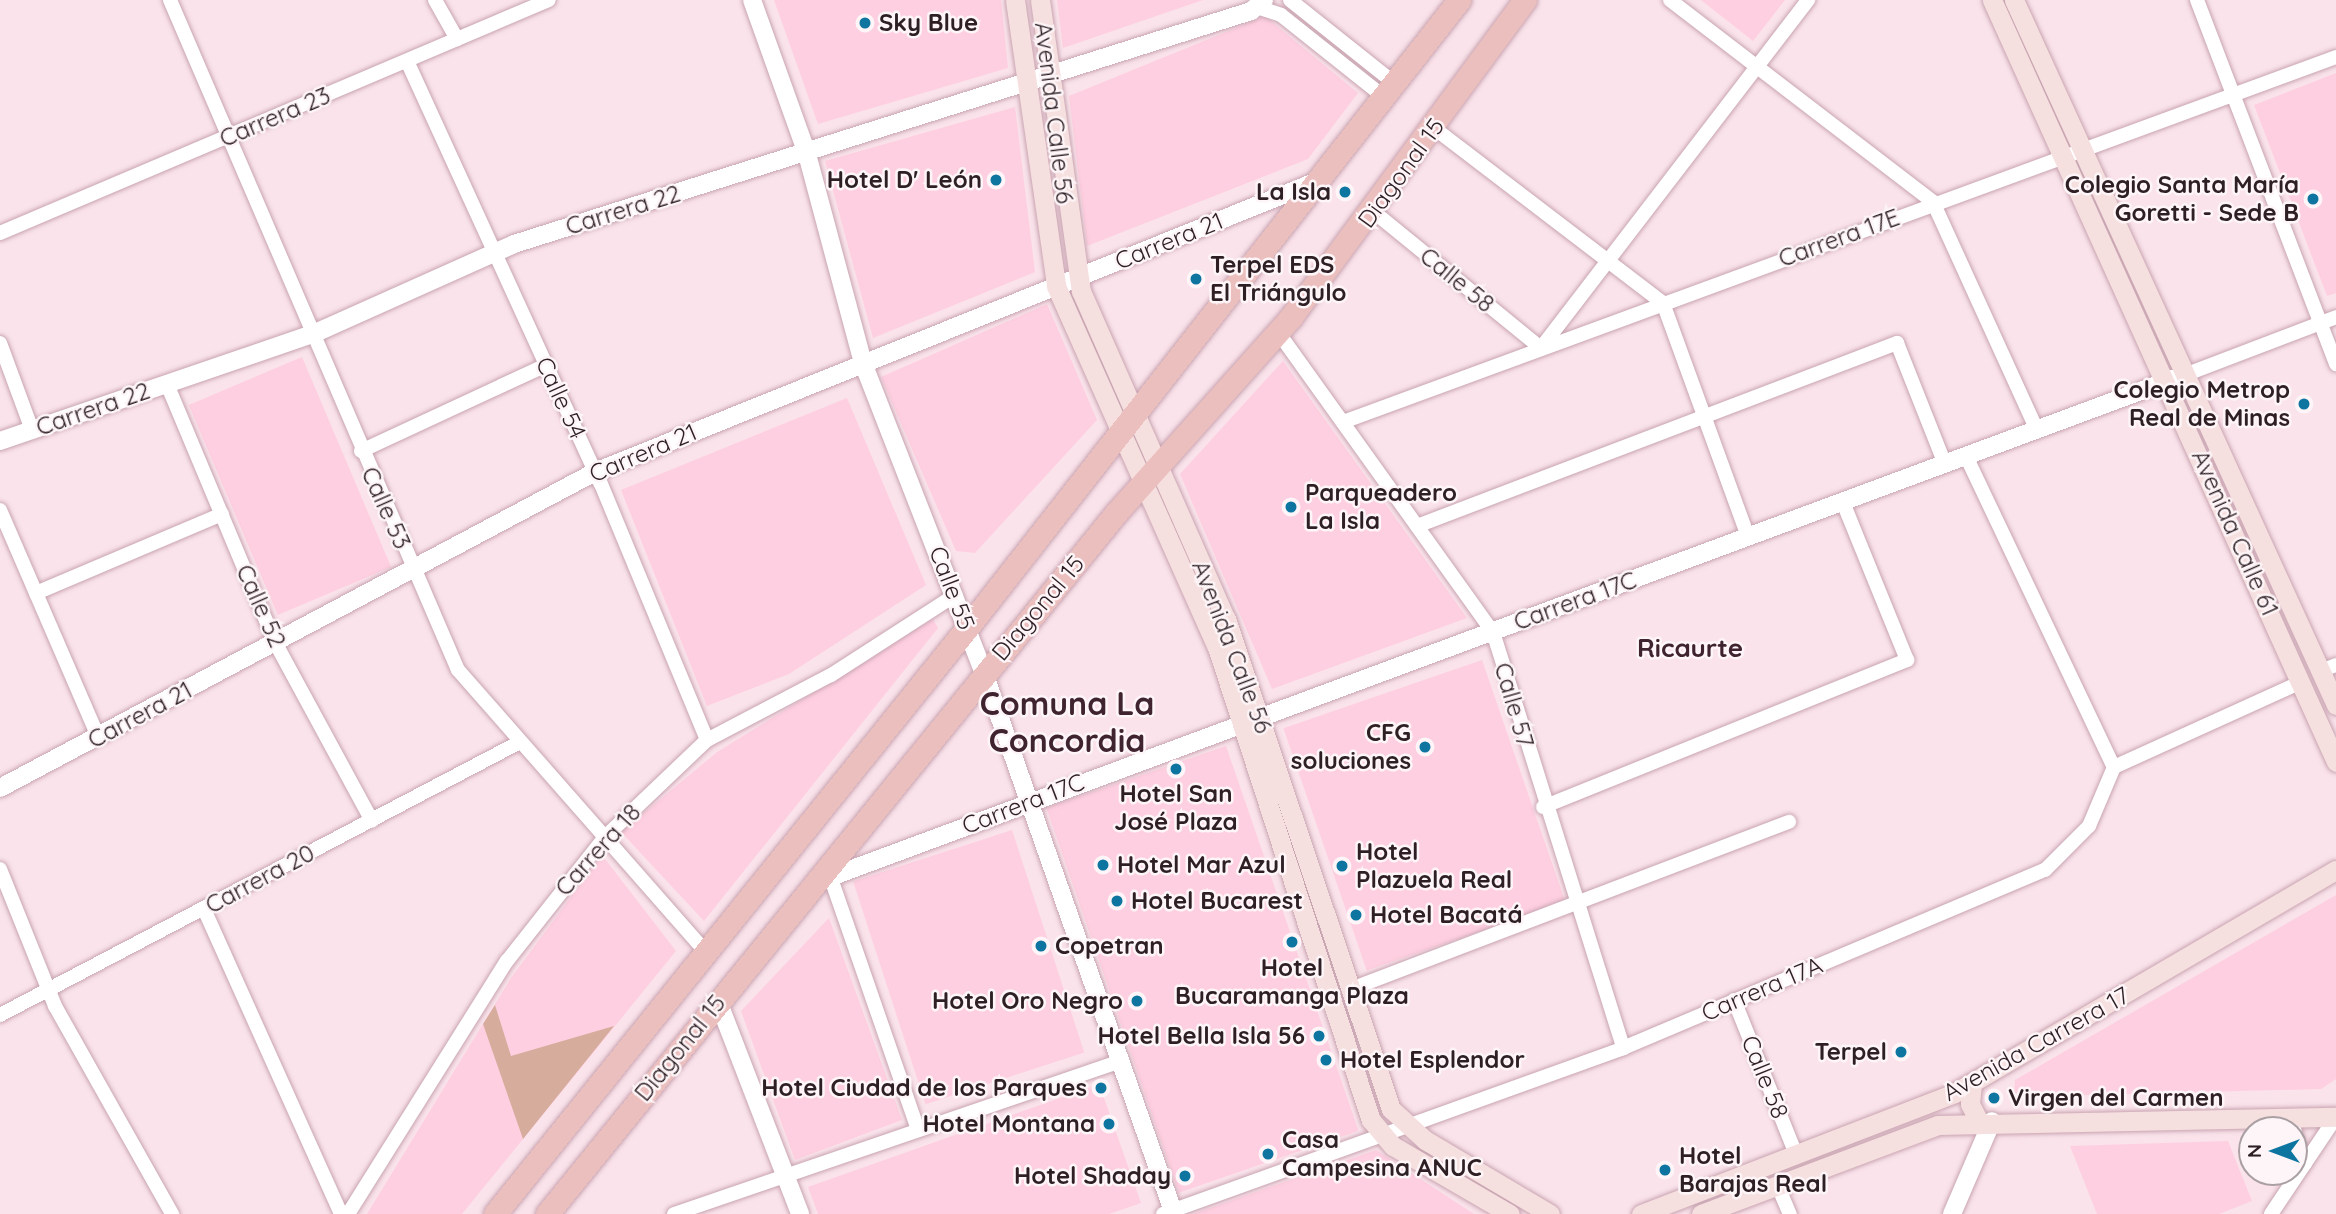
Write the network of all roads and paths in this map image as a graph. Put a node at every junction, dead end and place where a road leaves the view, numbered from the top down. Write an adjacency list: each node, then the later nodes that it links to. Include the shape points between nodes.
1 (170, 0): 25 (street, Calle 53)
2 (435, 0): 16 (street)
3 (549, 0): 16 (street, Carrera 23)
4 (752, 0): 27 (street, Calle 55)
5 (1015, 0): 21 (main road, Avenida Calle 56)
6 (1040, 0): 20 (main road, Avenida Calle 56)
7 (1290, 0): 22 (street)
8 (1459, 0): 22 (main road, Diagonal 15)
9 (1525, 0): 24 (main road, Diagonal 15)
10 (1670, 0): 19 (street)
11 (1808, 0): 19 (street)
12 (1992, 0): 28 (main road, Avenida Calle 61)
13 (2014, 0): 26 (main road, Avenida Calle 61)
14 (2197, 0): 23 (street)
15 (1260, 4): 20 (street, Carrera 22); 22 (street)
16 (457, 39): 18 (street, Carrera 23)
17 (2336, 57): 23 (street, Carrera 17E)
18 (407, 61): 25 (street, Carrera 23); 33 (street, Calle 54)
19 (1757, 67): 30 (street); 34 (street)
20 (1049, 76): 21 (street, Carrera 22); 35 (main road, Avenida Calle 56)
21 (1026, 84): 27 (street, Carrera 22); 36 (main road, Avenida Calle 56)
22 (1388, 89): 29 (main road, Diagonal 15)
23 (2234, 97): 26 (street, Carrera 17E); 39 (street)
24 (1434, 128): 31 (main road, Diagonal 15); 34 (street)
25 (230, 136): 32 (street, Carrera 23); 41 (street, Calle 53)
26 (2083, 150): 28 (street, Carrera 17E); 47 (main road, Avenida Calle 61)
27 (807, 154): 33 (street, Carrera 22); 44 (street, Calle 55)
28 (2064, 157): 30 (street, Carrera 17E); 48 (main road, Avenida Calle 61)
29 (1315, 182): 35 (street, Carrera 21); 50 (main road, Diagonal 15)
30 (1933, 202): 37 (street, Carrera 17E); 53 (street)
31 (1374, 212): 40 (main road, Diagonal 15); 43 (street, Calle 58)
32 (0, 233)
33 (495, 253): 41 (street, Carrera 22); 46 (street, Calle 54)
34 (1608, 261): 37 (street); 43 (street)
35 (1077, 277): 36 (street, Carrera 21); 50 (main road, Avenida Calle 56)
36 (1056, 286): 44 (street, Carrera 21); 55 (main road, Avenida Calle 56)
37 (1663, 303): 43 (street, Carrera 17E); 51 (street)
38 (2336, 317): 39 (street, Carrera 17C)
39 (2320, 323): 45 (street); 47 (street, Carrera 17C)
40 (1279, 332): 52 (street, Calle 57); 61 (main road, Diagonal 15)
41 (313, 334): 49 (street, Carrera 22); 57 (street, Calle 53)
42 (0, 343): 54 (street)
43 (1541, 348): 52 (street, Carrera 17E)
44 (863, 363): 60 (street, Carrera 21); 69 (street, Calle 55)
45 (2336, 364)
46 (546, 365): 57 (street); 60 (street, Calle 54)
47 (2187, 374): 48 (street, Carrera 17C); 73 (main road, Avenida Calle 61)
48 (2167, 381): 53 (street, Carrera 17C); 75 (main road, Avenida Calle 61)
49 (167, 384): 54 (street, Carrera 22); 64 (street, Calle 52)
50 (1135, 415): 55 (main road, Diagonal 15); 61 (main road, Avenida Calle 56)
51 (1704, 416): 59 (street, via 1896,343); 65 (street); 66 (street)
52 (1343, 422): 65 (street, Calle 57)
53 (2037, 429): 58 (street, Carrera 17C)
54 (32, 430): 56 (street, Carrera 22)
55 (1120, 434): 61 (main road, Avenida Calle 56); 70 (main road, Diagonal 15)
56 (0, 441)
57 (361, 451): 67 (street, Calle 53)
58 (1966, 456): 59 (street, Carrera 17C); 82 (street)
59 (1945, 464): 62 (street, Carrera 17C)
60 (595, 472): 67 (street, Carrera 21); 79 (street, Calle 54)
61 (1149, 474): 74 (main road, Diagonal 15); 77 (main road, Avenida Calle 56)
62 (1843, 502): 66 (street, Carrera 17C); 85 (street, via 1907,660)
63 (0, 510): 68 (street)
64 (222, 514): 68 (street); 72 (street, Calle 52)
65 (1417, 526): 71 (street, Calle 57)
66 (1748, 537): 71 (street, Carrera 17C)
67 (414, 571): 72 (street, Carrera 21); 80 (street, Calle 53, via 458,670)
68 (36, 593): 78 (street)
69 (955, 595): 70 (street, Calle 55); 79 (street, Carrera 18, via 831,675)
70 (967, 628): 74 (street, Calle 55); 94 (main road, Diagonal 15)
71 (1493, 632): 77 (street, Carrera 17C); 85 (street, Calle 57)
72 (275, 644): 78 (street, Carrera 21); 86 (street, Calle 52)
73 (2328, 668): 76 (main road, Avenida Calle 61)
74 (984, 673): 84 (street, Calle 55); 91 (main road, Diagonal 15)
75 (2301, 682): 81 (main road, Avenida Calle 61); 82 (street)
76 (2336, 705)
77 (1250, 719): 84 (street, Carrera 17C); 95 (main road, Avenida Calle 56); 109 (main road, Avenida Calle 56, via 1371,1120)
78 (98, 737): 83 (street, Carrera 21)
79 (707, 740): 88 (street, Carrera 18)
80 (520, 742): 86 (street, Carrera 20); 88 (street, Calle 53)
81 (2336, 762)
82 (2114, 768): 97 (street, Carrera 17A, via 2089,826 2045,870)
83 (0, 788)
84 (1029, 802): 91 (street, Carrera 17C); 101 (street, Calle 55)
85 (1543, 807): 92 (street, Calle 57)
86 (372, 821): 93 (street, Carrera 20)
87 (1789, 822): 92 (street)
88 (605, 837): 94 (street, Calle 53); 119 (street, Carrera 18, via 507,961)
89 (0, 869): 96 (street)
90 (2336, 870): 102 (main road, Avenida Carrera 17)
91 (824, 875): 98 (main road, Diagonal 15); 108 (street)
92 (1577, 908): 95 (street); 100 (street, Calle 57)
93 (204, 909): 96 (street, Carrera 20); 118 (street)
94 (706, 952): 120 (main road, Diagonal 15)
95 (1351, 989): 107 (main road, Avenida Calle 56, via 1391,1109)
96 (48, 991): 99 (street, Carrera 20); 117 (street)
97 (1734, 1000): 100 (street, Carrera 17A); 110 (street, Calle 58)
98 (718, 1001): 112 (street); 115 (main road, Diagonal 15)
99 (0, 1015)
100 (1623, 1048): 107 (street, Carrera 17A)
101 (1120, 1061): 108 (street); 116 (street, Calle 55)
102 (1972, 1084): 106 (main road, via 1970,1104); 110 (main road, Avenida Carrera 17)
103 (2308, 1117): 104 (main road, Avenida Carrera 17)
104 (2336, 1117): 111 (street)
105 (2238, 1118): 106 (main road, Avenida Carrera 17)
106 (1986, 1121): 113 (main road, Avenida Carrera 17, via 1922,1129); 128 (street)
107 (1407, 1128): 109 (street, Carrera 17A); 124 (main road, Avenida Calle 56)
108 (918, 1130): 112 (street)
109 (1383, 1137): 116 (street, Carrera 17A); 123 (main road)
110 (1796, 1154): 125 (main road, Avenida Carrera 17)
111 (2308, 1159)
112 (786, 1176): 121 (street); 122 (street)
113 (1777, 1184): 126 (main road, Avenida Carrera 17); 127 (street)
114 (2290, 1186): 129 (street)
115 (552, 1212)
116 (1170, 1213)
117 (172, 1214)
118 (341, 1214)
119 (348, 1214)
120 (495, 1214)
121 (674, 1214)
122 (800, 1214)
123 (1510, 1214)
124 (1550, 1214)
125 (1641, 1214)
126 (1701, 1214)
127 (1790, 1214)
128 (1952, 1214)
129 (2272, 1214)

